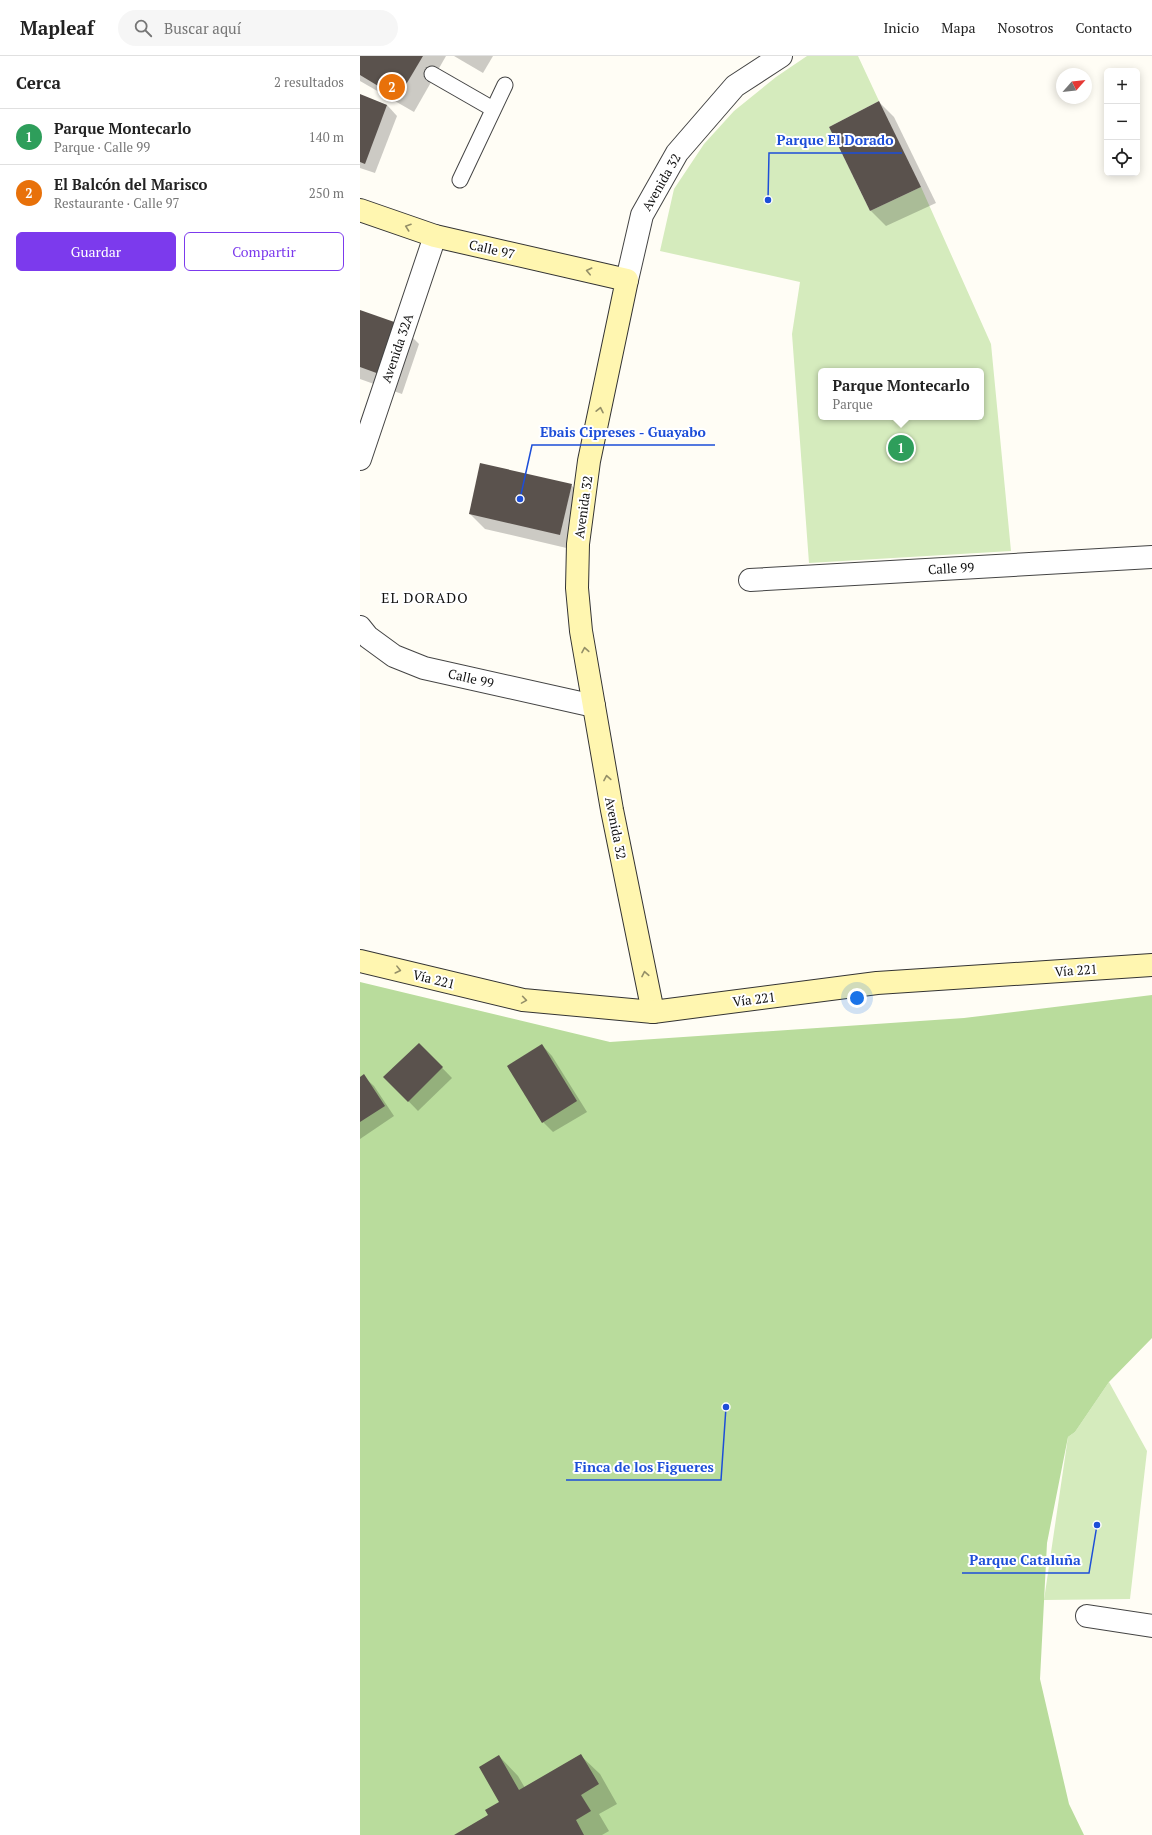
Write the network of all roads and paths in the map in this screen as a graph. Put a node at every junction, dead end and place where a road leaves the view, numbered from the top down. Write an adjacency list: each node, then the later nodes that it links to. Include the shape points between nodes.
1 (781, 56): 8 (street, Avenida 32, via 735,86 677,153 642,215)
2 (432, 74): 4 (lane)
3 (505, 84): 4 (lane)
4 (493, 109): 5 (lane)
5 (460, 180)
6 (360, 210): 7 (street, Calle 97, one-way to 6)
7 (435, 236): 8 (street, Calle 97, one-way to 7); 9 (street, Avenida 32A)
8 (627, 280): 13 (street, Avenida 32, one-way to 8, via 581,631 577,588 578,544 589,461)
9 (360, 459)
10 (1152, 557): 11 (street, Calle 99)
11 (750, 580)
12 (360, 627): 13 (street, Calle 99, via 368,637 394,656 424,668)
13 (594, 706): 16 (street, Avenida 32, one-way to 13, via 612,810)
14 (360, 961): 16 (street, Vía 221, one-way to 16, via 523,1000)
15 (1152, 965): 16 (street, Vía 221, via 877,983)
16 (653, 1012)
17 (1087, 1616): 18 (street)
18 (1152, 1626)

